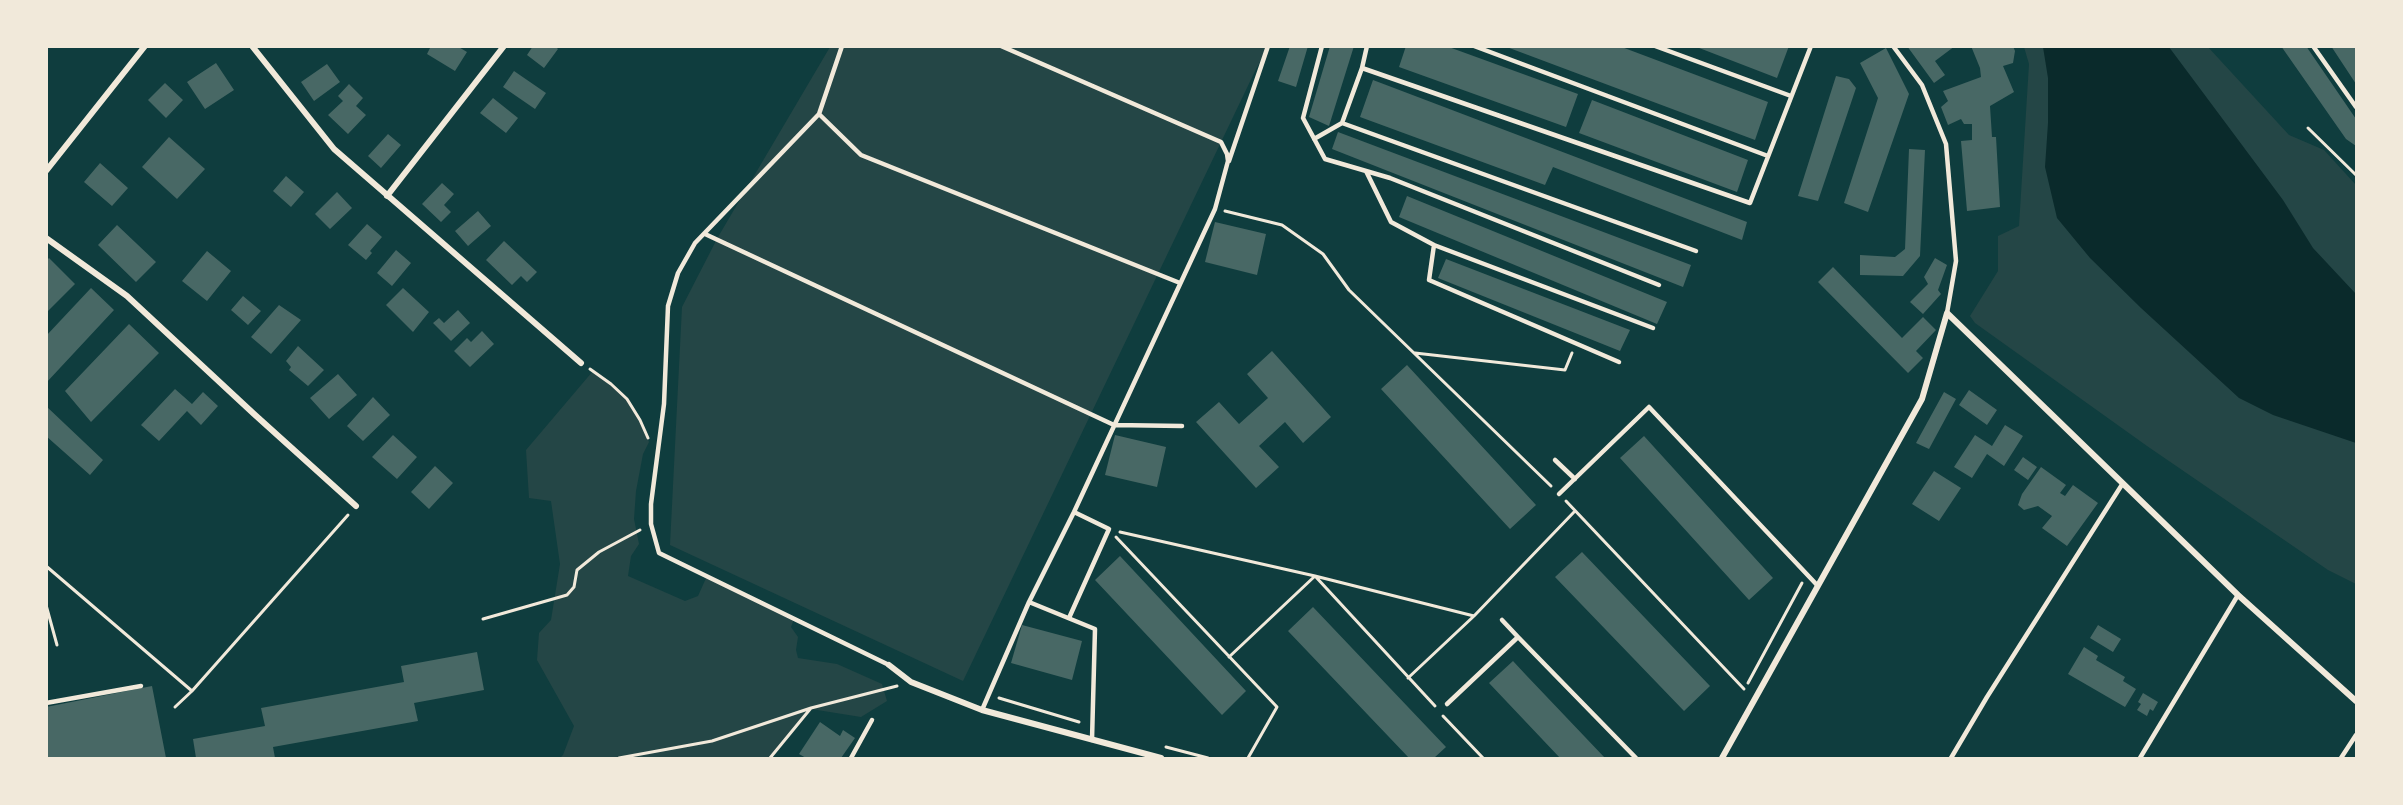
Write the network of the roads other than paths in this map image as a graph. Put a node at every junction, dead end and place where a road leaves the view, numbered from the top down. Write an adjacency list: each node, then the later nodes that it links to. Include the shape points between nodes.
1 (145, 46): 22 (street)
2 (252, 46): 24 (street, via 334,149)
3 (504, 46): 24 (street)
4 (842, 46): 17 (lane)
5 (1001, 46): 21 (lane, via 1221,142 1227,154)
6 (1268, 46): 21 (lane)
7 (1322, 46): 19 (lane, via 1303,118)
8 (1367, 46): 14 (lane)
9 (1474, 46): 20 (lane)
10 (1655, 46): 15 (lane)
11 (1811, 46): 15 (lane)
12 (1893, 46): 31 (lane, via 1922,85 1946,144 1956,261)
13 (2313, 46): 16 (lane)
14 (1362, 68): 18 (lane); 20 (lane, via 1750,203)
15 (1791, 96): 20 (lane)
16 (2356, 106)
17 (819, 114): 25 (lane); 29 (lane, via 861,155)
18 (1342, 123): 19 (lane); 28 (lane)
19 (1314, 139): 23 (lane, via 1325,159)
20 (1768, 156)
21 (1226, 169): 29 (lane, via 1215,209)
22 (46, 171)
23 (1365, 171): 27 (lane, via 1391,222); 30 (lane, via 1390,177)
24 (387, 196): 34 (street)
25 (705, 234): 35 (lane); 49 (lane, via 695,243 678,273 668,306 664,404 651,524 659,553)
26 (46, 238): 41 (street, via 127,296)
27 (1434, 245): 32 (lane); 33 (lane, via 1429,280)
28 (1696, 251)
29 (1180, 283): 35 (lane)
30 (1659, 285)
31 (1947, 313): 39 (street); 43 (street, via 1922,399)
32 (1653, 328)
33 (1619, 362)
34 (581, 363)
35 (1113, 425): 36 (lane); 42 (lane)
36 (1182, 426)
37 (1555, 460): 38 (lane)
38 (1575, 479): 40 (lane); 43 (lane, via 1648,408)
39 (2123, 483): 44 (street); 62 (lane)
40 (1559, 494)
41 (356, 506)
42 (1074, 512): 45 (lane); 46 (lane, via 1108,529)
43 (1818, 585): 61 (street)
44 (2238, 595): 51 (street); 63 (lane)
45 (1029, 602): 46 (lane); 54 (lane)
46 (1069, 618): 57 (lane, via 1095,629)
47 (1502, 620): 48 (lane)
48 (1518, 637): 53 (lane); 60 (lane)
49 (890, 665): 54 (street, via 910,681)
50 (141, 686): 52 (lane)
51 (2356, 701)
52 (46, 703)
53 (1447, 704)
54 (982, 710): 57 (street)
55 (872, 720): 58 (lane)
56 (2356, 735): 64 (lane)
57 (1092, 740): 59 (street)
58 (851, 759)
59 (1161, 759)
60 (1636, 759)
61 (1722, 759)
62 (1951, 759)
63 (2140, 759)
64 (2341, 759)

